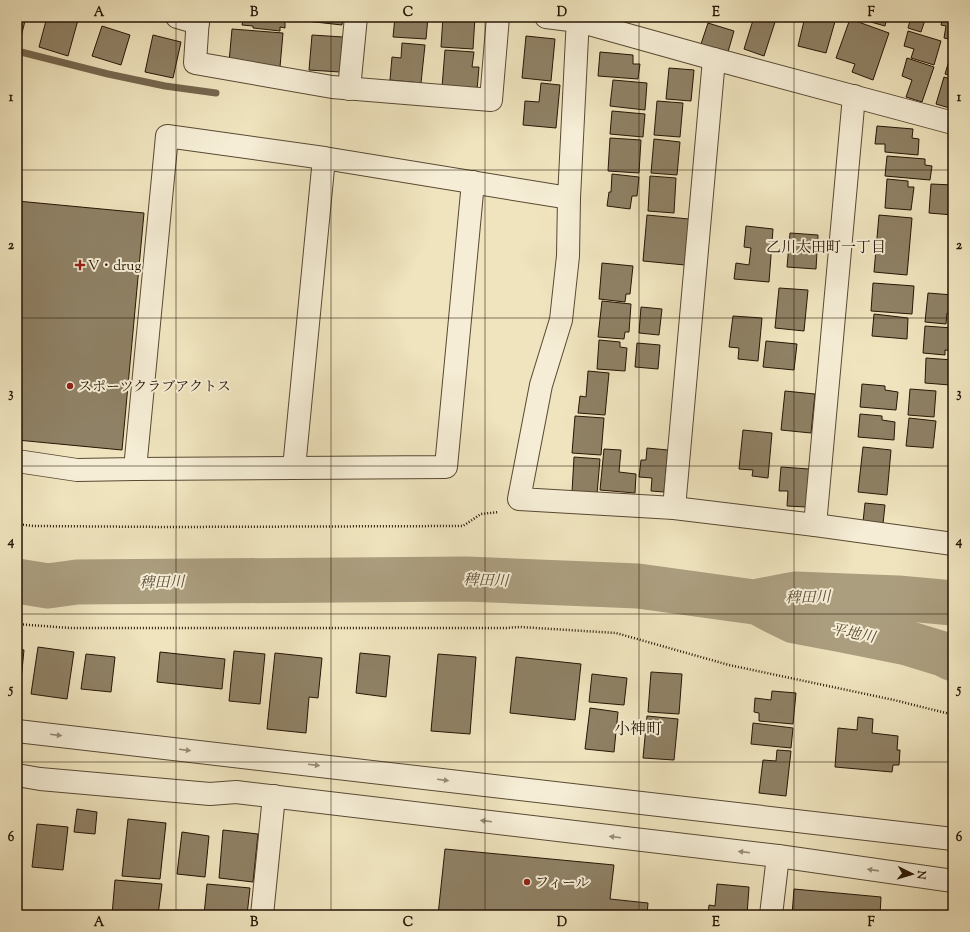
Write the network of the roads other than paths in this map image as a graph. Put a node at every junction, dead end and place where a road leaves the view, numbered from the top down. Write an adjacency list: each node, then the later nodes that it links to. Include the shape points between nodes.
1 (356, 17): 7 (street)
2 (498, 17): 7 (street, via 491,100)
3 (546, 17): 5 (street)
4 (191, 19): 7 (street, via 195,64)
5 (578, 19): 6 (street); 12 (street)
6 (714, 59): 8 (street); 16 (street)
7 (349, 89)
8 (854, 96): 9 (street); 17 (street)
9 (953, 123)
10 (324, 158): 11 (street); 14 (street); 15 (street, via 167,136)
11 (473, 182): 12 (street); 14 (street, via 446,467)
12 (568, 198): 16 (street, via 568,256 561,320 540,385 519,499)
13 (17, 461): 15 (street, via 77,470)
14 (294, 468): 15 (street)
15 (135, 469)
16 (674, 508): 17 (street)
17 (815, 525): 18 (street)
18 (953, 544)
19 (17, 731): 22 (street, one-way to 22)
20 (17, 775): 21 (street, via 210,794 236,792)
21 (274, 796): 23 (street, one-way to 21); 25 (street)
22 (953, 839)
23 (778, 856): 24 (street, one-way to 23); 26 (street)
24 (953, 881)
25 (262, 915)
26 (771, 915)

